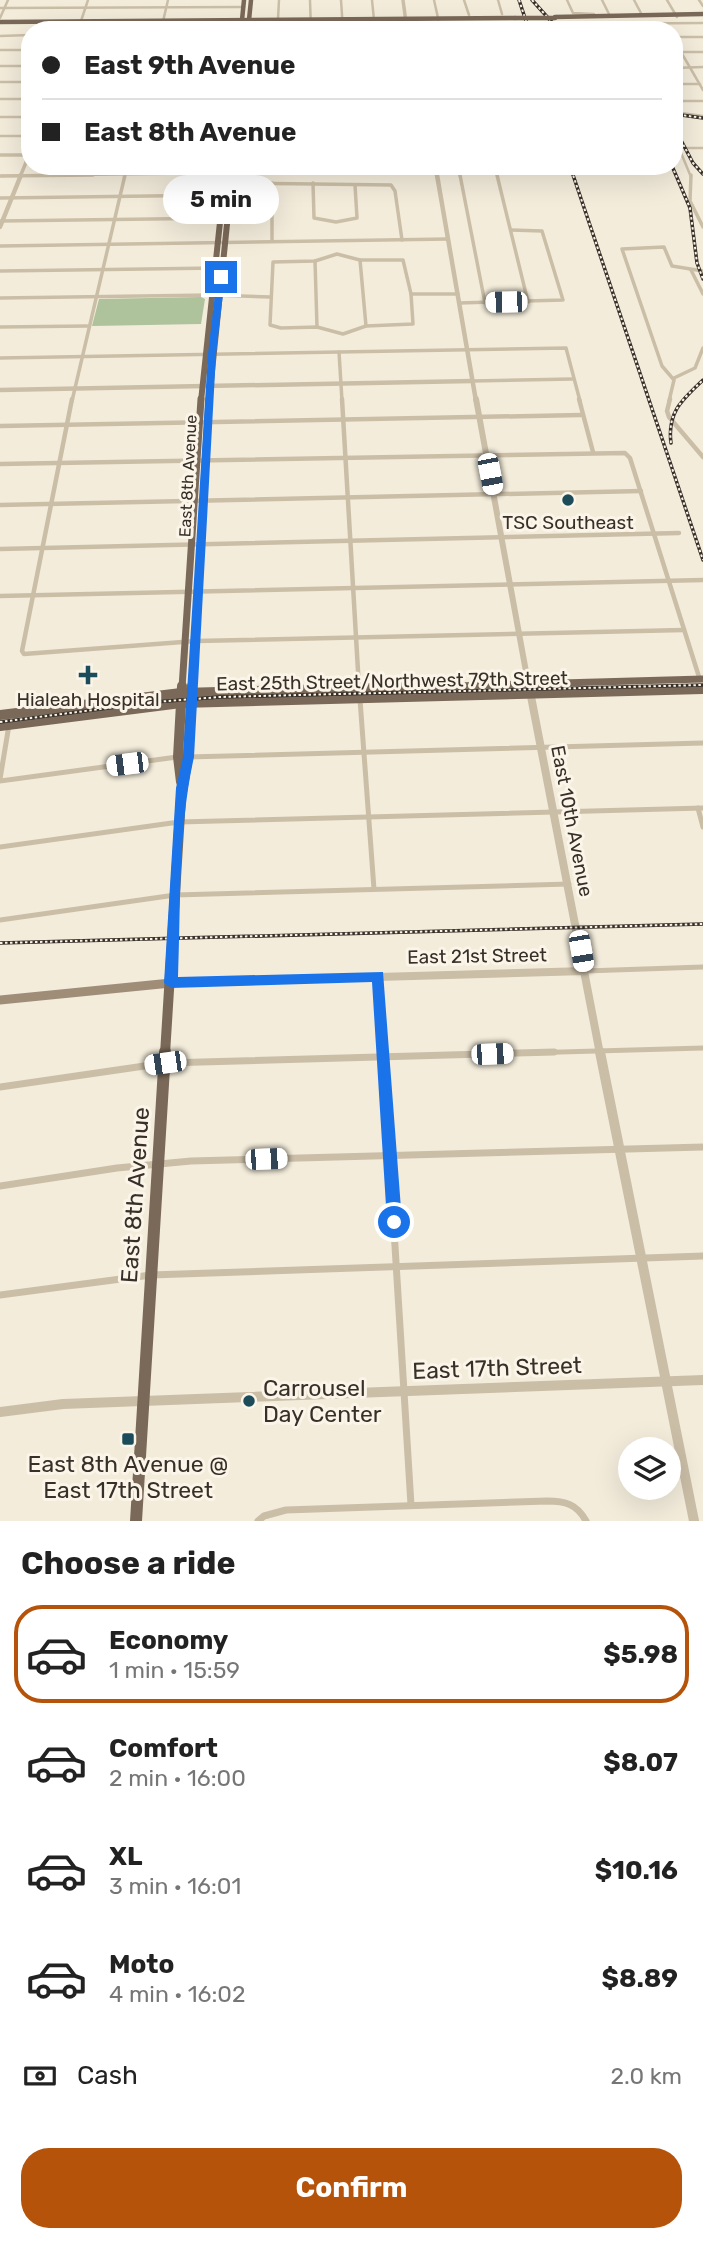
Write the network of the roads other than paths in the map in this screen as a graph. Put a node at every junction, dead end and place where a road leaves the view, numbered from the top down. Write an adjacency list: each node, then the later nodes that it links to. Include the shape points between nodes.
1 (8, 0): 22 (street)
2 (88, 0): 23 (street)
3 (168, 0): 20 (street)
4 (244, 0): 21 (main road)
5 (251, 0): 41 (main road)
6 (279, 0): 34 (street)
7 (310, 0): 35 (street)
8 (341, 0): 36 (street)
9 (372, 0): 37 (street)
10 (403, 0): 31 (street)
11 (434, 0): 32 (street)
12 (464, 0): 26 (street)
13 (498, 0): 24 (street)
14 (567, 0): 25 (street, via 573,13)
15 (601, 0): 25 (street)
16 (634, 0): 27 (street)
17 (667, 0): 30 (street)
18 (699, 0): 19 (street)
19 (703, 6)
20 (167, 7): 21 (street); 23 (street); 39 (street)
21 (244, 7): 40 (main road)
22 (2, 8): 23 (street); 38 (street)
23 (86, 8): 42 (street)
24 (502, 14)
25 (609, 14): 27 (street)
26 (469, 15)
27 (642, 15): 28 (street)
28 (660, 15): 30 (main road); 33 (main road)
29 (703, 15): 30 (main road)
30 (676, 16): 33 (main road)
31 (405, 18): 32 (main road); 37 (main road); 43 (street)
32 (438, 18): 33 (main road, bridge); 44 (street)
33 (555, 18)
34 (278, 19): 35 (main road); 41 (main road)
35 (311, 19): 36 (main road)
36 (343, 19): 37 (main road)
37 (374, 19)
38 (0, 20): 42 (main road); 42 (main road)
39 (164, 20): 40 (main road); 42 (main road)
40 (242, 20): 41 (main road)
41 (249, 20)
42 (81, 21)
43 (406, 21)
44 (438, 21)
45 (683, 23): 46 (street)
46 (703, 23)
47 (21, 35): 48 (street)
48 (0, 36)
49 (683, 37): 50 (street)
50 (703, 37)
51 (0, 50): 52 (street)
52 (21, 50)
53 (683, 52): 54 (street)
54 (703, 52)
55 (683, 56): 60 (street)
56 (0, 66): 57 (street)
57 (21, 66)
58 (703, 67): 60 (street)
59 (683, 68): 60 (street)
60 (690, 68): 63 (street)
61 (0, 82): 62 (street)
62 (21, 82)
63 (701, 84): 64 (street); 65 (street)
64 (683, 85)
65 (703, 90)
66 (0, 99): 67 (street)
67 (21, 99)
68 (683, 101): 69 (street)
69 (703, 101)
70 (683, 114): 71 (street)
71 (703, 116)
72 (0, 117): 73 (street)
73 (21, 117)
74 (21, 135): 75 (street)
75 (0, 136)
76 (683, 148): 77 (street)
77 (703, 148)
78 (21, 154): 79 (street)
79 (0, 155)
80 (683, 157): 102 (street, via 691,175 690,201)
81 (73, 175): 88 (street)
82 (125, 175): 94 (street)
83 (229, 175): 89 (main road, East 8th Avenue)
84 (436, 175): 104 (street, East 10th Avenue)
85 (460, 175): 129 (street)
86 (497, 175): 103 (street)
87 (0, 176): 88 (street)
88 (21, 176): 96 (street)
89 (227, 183): 90 (street); 93 (main road, East 8th Avenue)
90 (272, 183): 91 (street); 108 (street)
91 (313, 183): 92 (street); 92 (street, via 315,219 357,218)
92 (355, 185): 105 (street, via 391,185)
93 (226, 195): 94 (street); 97 (main road, East 8th Avenue); 98 (main road, East 8th Avenue)
94 (119, 197): 96 (street); 99 (street)
95 (0, 198): 96 (street)
96 (11, 198): 100 (street)
97 (220, 218): 98 (street); 99 (street); 106 (main road, East 8th Avenue)
98 (227, 218): 107 (main road, East 8th Avenue)
99 (112, 220): 100 (street); 109 (street)
100 (1, 221): 101 (street)
101 (0, 227)
102 (703, 227)
103 (511, 230): 127 (street); 127 (street, via 542,231 563,300)
104 (448, 239): 105 (street); 120 (street, East 10th Avenue)
105 (402, 240): 108 (street)
106 (217, 242): 107 (street); 109 (street); 113 (main road, East 8th Avenue)
107 (225, 242): 108 (street); 114 (main road, East 8th Avenue)
108 (272, 242)
109 (107, 244): 110 (street); 115 (street)
110 (0, 246)
111 (360, 260): 112 (street, via 337,254); 119 (street, via 403,260); 131 (street)
112 (315, 261): 125 (street, via 273,262); 134 (street)
113 (213, 268): 114 (street); 115 (street); 122 (main road, East 8th Avenue)
114 (222, 268): 124 (main road, East 8th Avenue)
115 (102, 270): 117 (street); 123 (street)
116 (691, 270): 118 (street); 121 (street); 143 (street, via 672,266 664,247 622,249 662,366)
117 (0, 271)
118 (703, 271)
119 (411, 294): 120 (street); 131 (street, via 413,324)
120 (458, 294): 128 (street, East 10th Avenue)
121 (703, 294)
122 (211, 295): 123 (street); 124 (street); 139 (main road, East 8th Avenue)
123 (95, 296): 126 (street); 130 (street)
124 (219, 297): 125 (street); 140 (main road, East 8th Avenue)
125 (270, 297): 133 (street)
126 (0, 298)
127 (528, 302): 129 (street)
128 (459, 303): 129 (street); 137 (street, East 10th Avenue)
129 (485, 303)
130 (87, 326): 132 (street); 141 (street)
131 (366, 326): 135 (street)
132 (0, 327)
133 (274, 327): 134 (street)
134 (317, 327): 135 (street)
135 (343, 334): 138 (street)
136 (703, 348): 143 (street, via 695,368)
137 (465, 350): 138 (street); 144 (street, via 566,348); 145 (street, East 10th Avenue)
138 (341, 352): 140 (street); 146 (street)
139 (204, 354): 140 (street); 141 (street); 147 (main road, East 8th Avenue)
140 (212, 354): 148 (main road, East 8th Avenue)
141 (79, 356): 142 (street); 149 (street)
142 (0, 358)
143 (674, 378): 162 (street, via 668,415)
144 (572, 379): 145 (street); 151 (street)
145 (472, 382): 146 (street); 152 (street, East 10th Avenue)
146 (340, 385): 148 (street); 153 (street)
147 (202, 387): 148 (street); 149 (street); 154 (main road, East 8th Avenue)
148 (211, 387): 155 (main road, East 8th Avenue)
149 (72, 389): 150 (street); 156 (street)
150 (0, 390)
151 (581, 415): 152 (street); 158 (street)
152 (479, 417): 153 (street); 160 (street, East 10th Avenue)
153 (342, 419): 155 (street); 161 (street)
154 (200, 422): 155 (street); 156 (street); 163 (main road, East 8th Avenue)
155 (209, 422): 164 (main road, East 8th Avenue)
156 (67, 425): 157 (street); 165 (street)
157 (0, 426)
158 (593, 452): 159 (street); 160 (street)
159 (617, 452): 167 (street, via 630,458)
160 (486, 454): 161 (street); 168 (street, East 10th Avenue)
161 (345, 457): 164 (street); 169 (street)
162 (703, 457)
163 (197, 460): 164 (street); 165 (street); 170 (main road, East 8th Avenue)
164 (206, 460): 171 (main road, East 8th Avenue)
165 (57, 463): 166 (street); 172 (street)
166 (0, 464)
167 (640, 491): 168 (street); 175 (street)
168 (494, 495): 169 (street); 176 (street, East 10th Avenue)
169 (346, 498): 171 (street); 177 (street)
170 (194, 500): 171 (street); 172 (street); 179 (main road, East 8th Avenue)
171 (204, 500): 178 (main road, East 8th Avenue)
172 (50, 504): 173 (street); 180 (street)
173 (0, 505)
174 (679, 533): 175 (street)
175 (654, 534): 176 (street); 183 (street)
176 (502, 537): 177 (street); 184 (street, East 10th Avenue)
177 (350, 541): 178 (street); 185 (street)
178 (202, 543): 179 (street); 186 (main road, East 8th Avenue)
179 (191, 544): 180 (street); 187 (main road, East 8th Avenue)
180 (40, 548): 181 (street); 188 (street)
181 (0, 549)
182 (703, 579): 183 (street)
183 (667, 580): 184 (street); 190 (street)
184 (510, 584): 185 (street); 191 (street, East 10th Avenue)
185 (352, 587): 186 (street); 192 (street)
186 (198, 590): 187 (street); 193 (main road, East 8th Avenue)
187 (188, 591): 188 (street); 194 (main road, East 8th Avenue)
188 (32, 595): 189 (street); 194 (street, via 24,654)
189 (0, 596)
190 (684, 630): 191 (street); 195 (street)
191 (522, 634): 192 (street); 197 (street, East 10th Avenue)
192 (356, 637): 193 (street); 199 (street)
193 (196, 641): 194 (street); 200 (main road, East 8th Avenue)
194 (184, 642): 201 (main road, East 8th Avenue)
195 (702, 680): 196 (main road)
196 (635, 686): 197 (main road, East 25th Street/Northwest 79th Street); 198 (main road, East 25th Street/Northwest 79th Street)
197 (531, 689): 199 (main road, East 25th Street/Northwest 79th Street); 205 (street, East 10th Avenue)
198 (703, 690)
199 (360, 693): 200 (main road, East 25th Street/Northwest 79th Street); 206 (street)
200 (192, 697): 201 (main road, East 25th Street/Northwest 79th Street); 208 (main road, East 8th Avenue)
201 (181, 698): 202 (main road); 203 (main road, East 25th Street/Northwest 79th Street); 207 (main road, East 8th Avenue)
202 (0, 715)
203 (4, 725): 209 (street)
204 (703, 743): 205 (street)
205 (541, 748): 206 (street); 212 (street, East 10th Avenue)
206 (365, 751): 208 (street); 213 (street)
207 (178, 757): 208 (street); 209 (street); 210 (main road, East 8th Avenue)
208 (188, 757): 210 (main road, East 8th Avenue)
209 (0, 780)
210 (181, 788): 214 (main road, East 8th Avenue)
211 (700, 808): 212 (street); 215 (street)
212 (554, 811): 213 (street); 217 (street, East 10th Avenue)
213 (368, 817): 214 (street); 218 (street)
214 (179, 822): 216 (street); 219 (main road, East 8th Avenue)
215 (703, 827)
216 (0, 847)
217 (569, 884): 218 (street); 222 (street, East 10th Avenue)
218 (374, 889): 219 (street)
219 (175, 895): 220 (street); 224 (main road, East 8th Avenue)
220 (0, 920)
221 (703, 967): 222 (street, East 21st Street)
222 (585, 971): 223 (street, East 21st Street); 227 (street, East 10th Avenue)
223 (378, 976): 224 (street, East 21st Street); 228 (street)
224 (171, 983): 225 (main road, East 21st Street); 229 (main road, East 8th Avenue)
225 (0, 1000)
226 (703, 1048): 227 (street)
227 (601, 1051): 228 (street); 232 (street, East 10th Avenue)
228 (383, 1058): 229 (street); 233 (street)
229 (165, 1063): 230 (street); 234 (main road, East 8th Avenue)
230 (0, 1087)
231 (703, 1147): 232 (street)
232 (620, 1150): 233 (street); 237 (street, East 10th Avenue)
233 (390, 1155): 234 (street); 238 (street)
234 (159, 1165): 235 (street); 239 (main road, East 8th Avenue)
235 (0, 1186)
236 (703, 1256): 237 (street)
237 (643, 1257): 238 (street); 241 (street, East 10th Avenue)
238 (397, 1267): 239 (street); 243 (street)
239 (151, 1275): 240 (street); 244 (main road, East 8th Avenue)
240 (0, 1295)
241 (666, 1380): 242 (street, East 17th Street); 243 (street, East 17th Street); 248 (street, East 10th Avenue)
242 (703, 1380)
243 (405, 1391): 244 (street, East 17th Street); 246 (street)
244 (142, 1401): 245 (street, East 17th Street); 249 (main road, East 8th Avenue)
245 (0, 1412)
246 (411, 1505): 247 (street, via 567,1501); 250 (street, via 286,1510)
247 (581, 1509): 251 (street)
248 (697, 1520)
249 (136, 1521)
250 (258, 1521)
251 (586, 1521)

